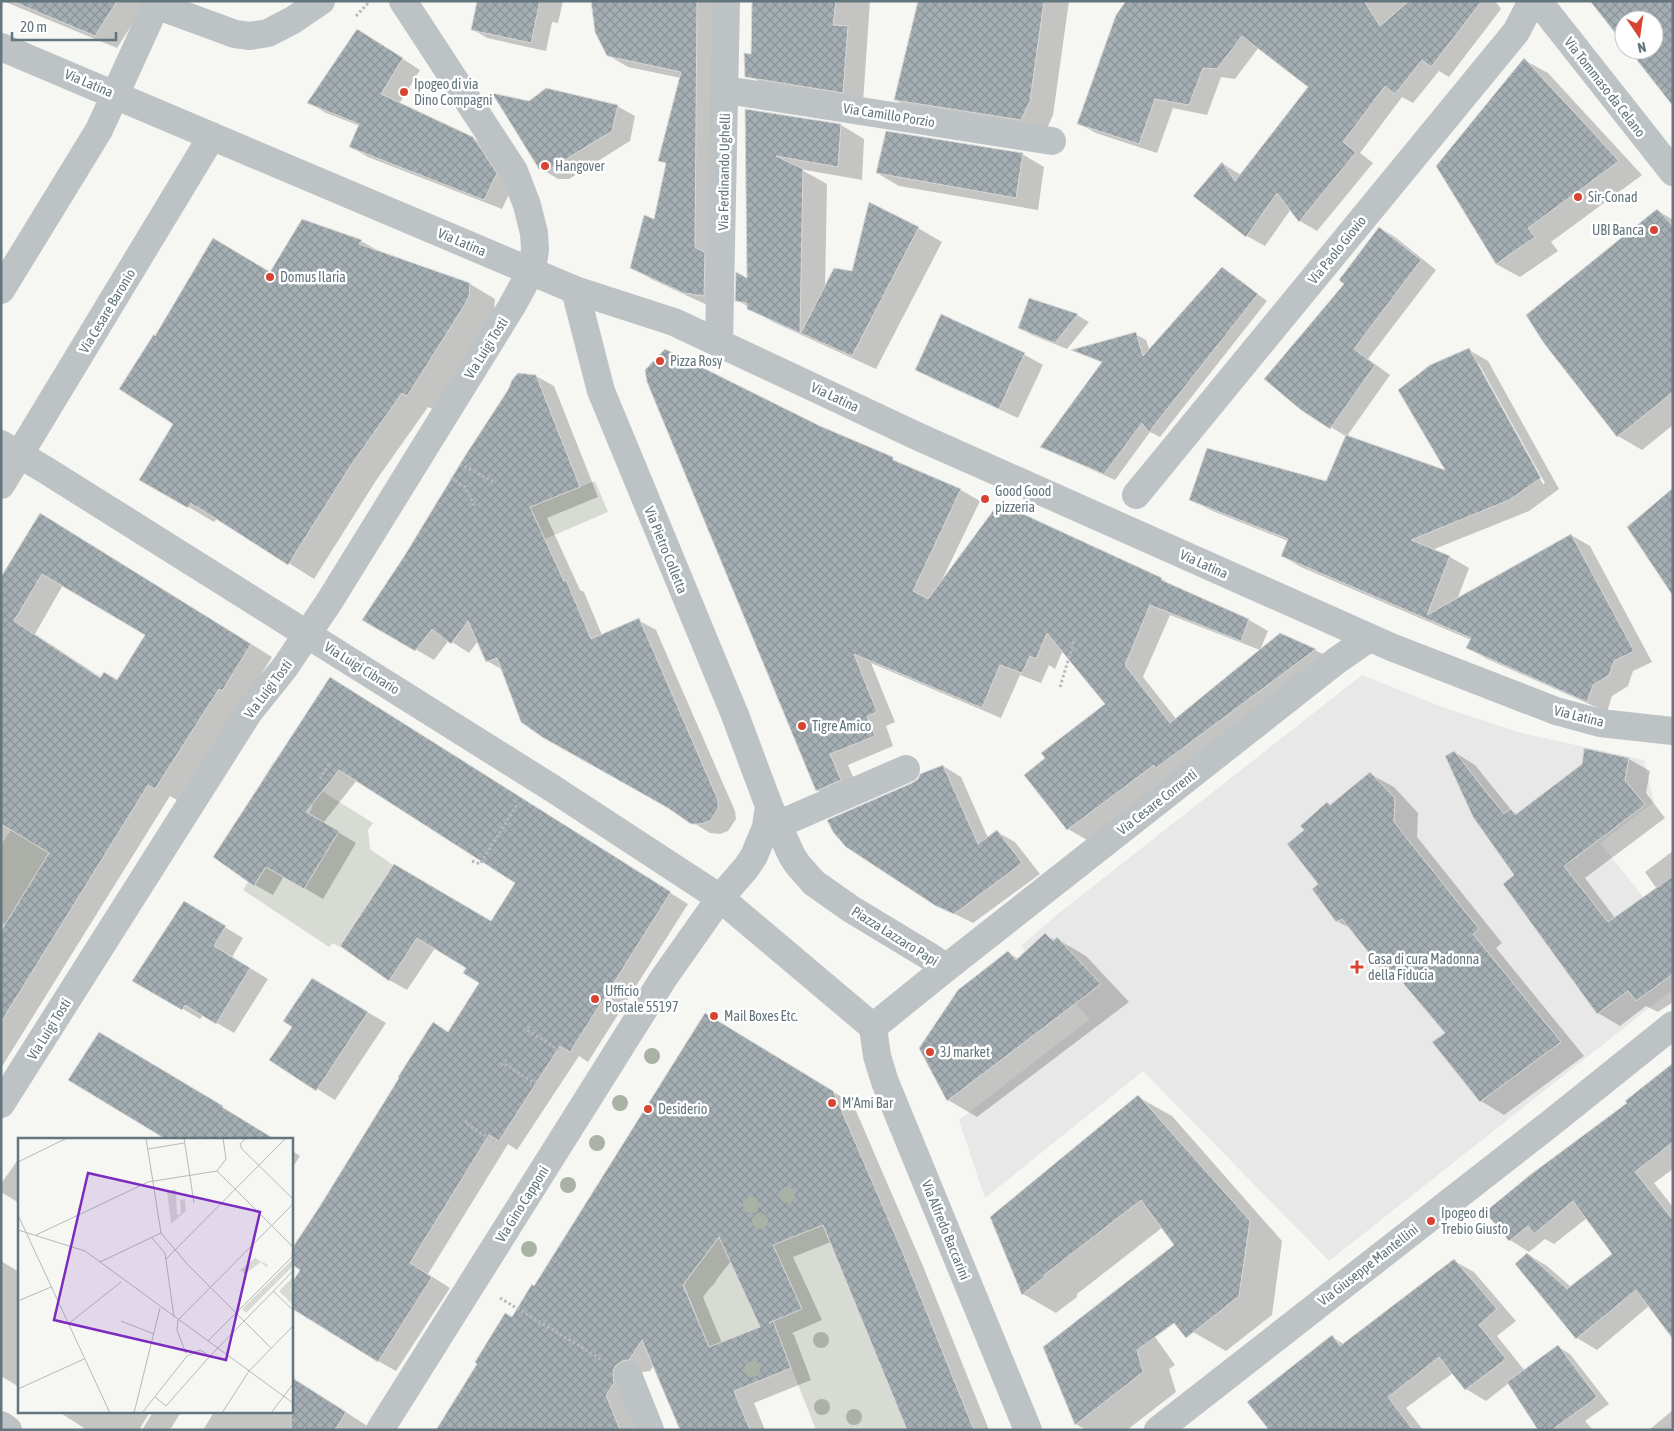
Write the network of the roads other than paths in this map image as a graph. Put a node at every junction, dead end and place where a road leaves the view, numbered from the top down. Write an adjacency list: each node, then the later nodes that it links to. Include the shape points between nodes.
1 (321, 1): 6 (street, via 268,33 250,36 235,34)
2 (403, 1): 13 (street, Via Luigi Tosti, via 514,171 534,232 536,250)
3 (726, 1): 8 (street, Via Ferdinando Ughelli)
4 (1532, 1): 19 (street, Via Paolo Giovio, via 1516,32)
5 (1538, 1): 12 (street, Via Tommaso da Celano)
6 (156, 3): 9 (street)
7 (1, 46): 9 (street, Via Latina)
8 (726, 90): 11 (street, Via Camillo Porzio); 16 (street, Via Ferdinando Ughelli)
9 (116, 95): 10 (street, Via Latina); 14 (street, via 100,130)
10 (212, 136): 13 (street, Via Latina); 17 (street, Via Cesare Baronio)
11 (1052, 141)
12 (1673, 172)
13 (531, 271): 15 (street, Via Latina); 20 (street, Via Luigi Tosti)
14 (1, 290)
15 (575, 290): 16 (street, Via Latina, via 674,322); 24 (street, Via Pietro Colletta, via 601,390 735,715)
16 (718, 343): 21 (street, Via Latina, via 919,437)
17 (11, 450): 18 (street, Via Cesare Baronio); 20 (street, Via Luigi Cibrario)
18 (1, 485)
19 (1136, 495)
20 (307, 634): 25 (street, Via Luigi Cibrario); 29 (street, Via Luigi Tosti, via 249,712)
21 (1369, 638): 22 (street, Via Latina, via 1556,711 1600,723); 26 (street, Via Cesare Correnti)
22 (1673, 731)
23 (906, 769): 24 (street)
24 (769, 824): 25 (street, via 754,856); 26 (street, Piazza Lazzaro Papi, via 814,883)
25 (720, 898): 28 (street); 33 (street, Via Gino Capponi, via 663,979)
26 (946, 968): 28 (street, Piazza Lazzaro Papi)
27 (1673, 1026): 36 (street, Via Giuseppe Mantellini)
28 (873, 1027): 35 (street, Via Alfredo Baccarini, via 876,1056 885,1082)
29 (1, 1104)
30 (628, 1375): 34 (street)
31 (1, 1425): 32 (street)
32 (8, 1430)
33 (380, 1430)
34 (650, 1430)
35 (1028, 1430)
36 (1158, 1430)

